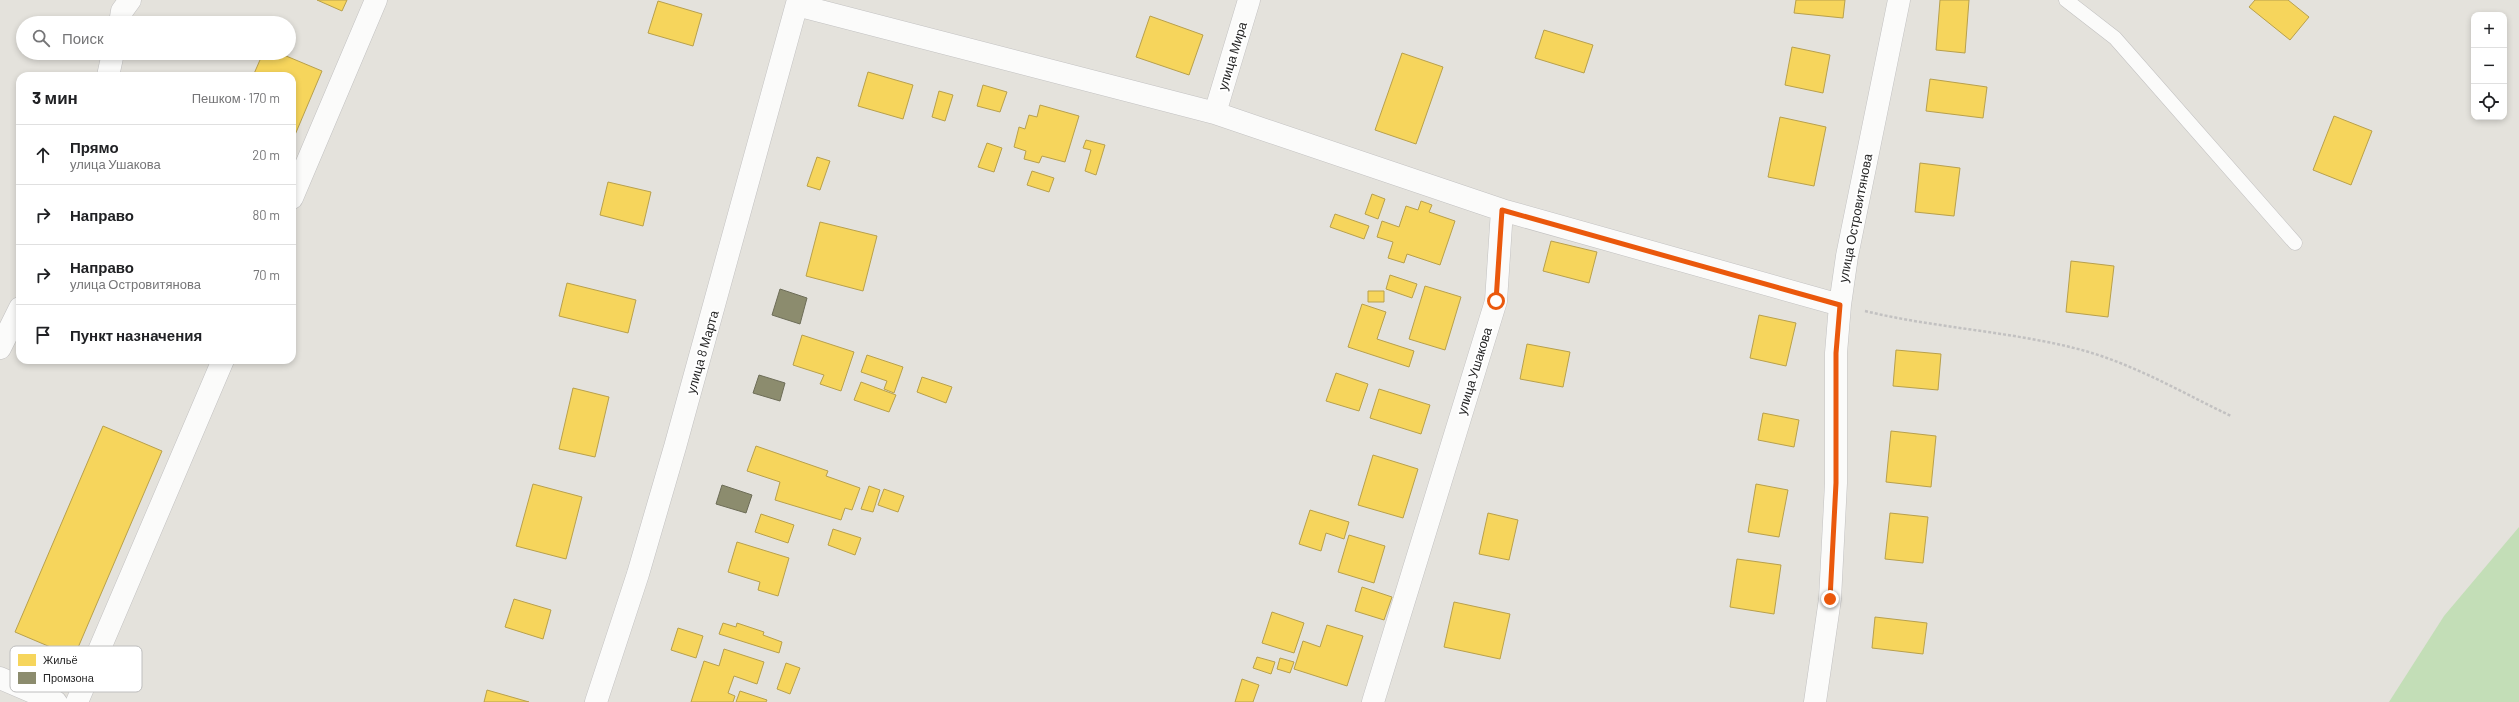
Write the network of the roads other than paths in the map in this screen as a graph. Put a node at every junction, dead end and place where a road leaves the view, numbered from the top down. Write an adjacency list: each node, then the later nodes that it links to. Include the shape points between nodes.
1 (130, 0): 7 (street)
2 (376, 0): 11 (street)
3 (1249, 0): 10 (street, улица Мира)
4 (1899, 0): 14 (street, улица Островитянова, via 1847,256)
5 (2066, 0): 13 (lane, via 2115,38)
6 (798, 3): 10 (street); 25 (street, улица 8 Марта, via 675,447 638,574)
7 (121, 16)
8 (111, 60): 9 (street)
9 (109, 72)
10 (1215, 113): 12 (street)
11 (296, 189)
12 (1502, 210): 14 (street); 26 (street, улица Ушакова, via 1496,301)
13 (2295, 243)
14 (1840, 305): 27 (street, улица Островитянова, via 1836,353 1836,483 1830,592)
15 (16, 316): 16 (street)
16 (0, 348)
17 (221, 364): 18 (street)
18 (101, 646)
19 (0, 678): 20 (street)
20 (10, 682)
21 (33, 692): 23 (street)
22 (81, 692): 24 (street)
23 (56, 702)
24 (77, 702)
25 (596, 702)
26 (1373, 702)
27 (1815, 702)

